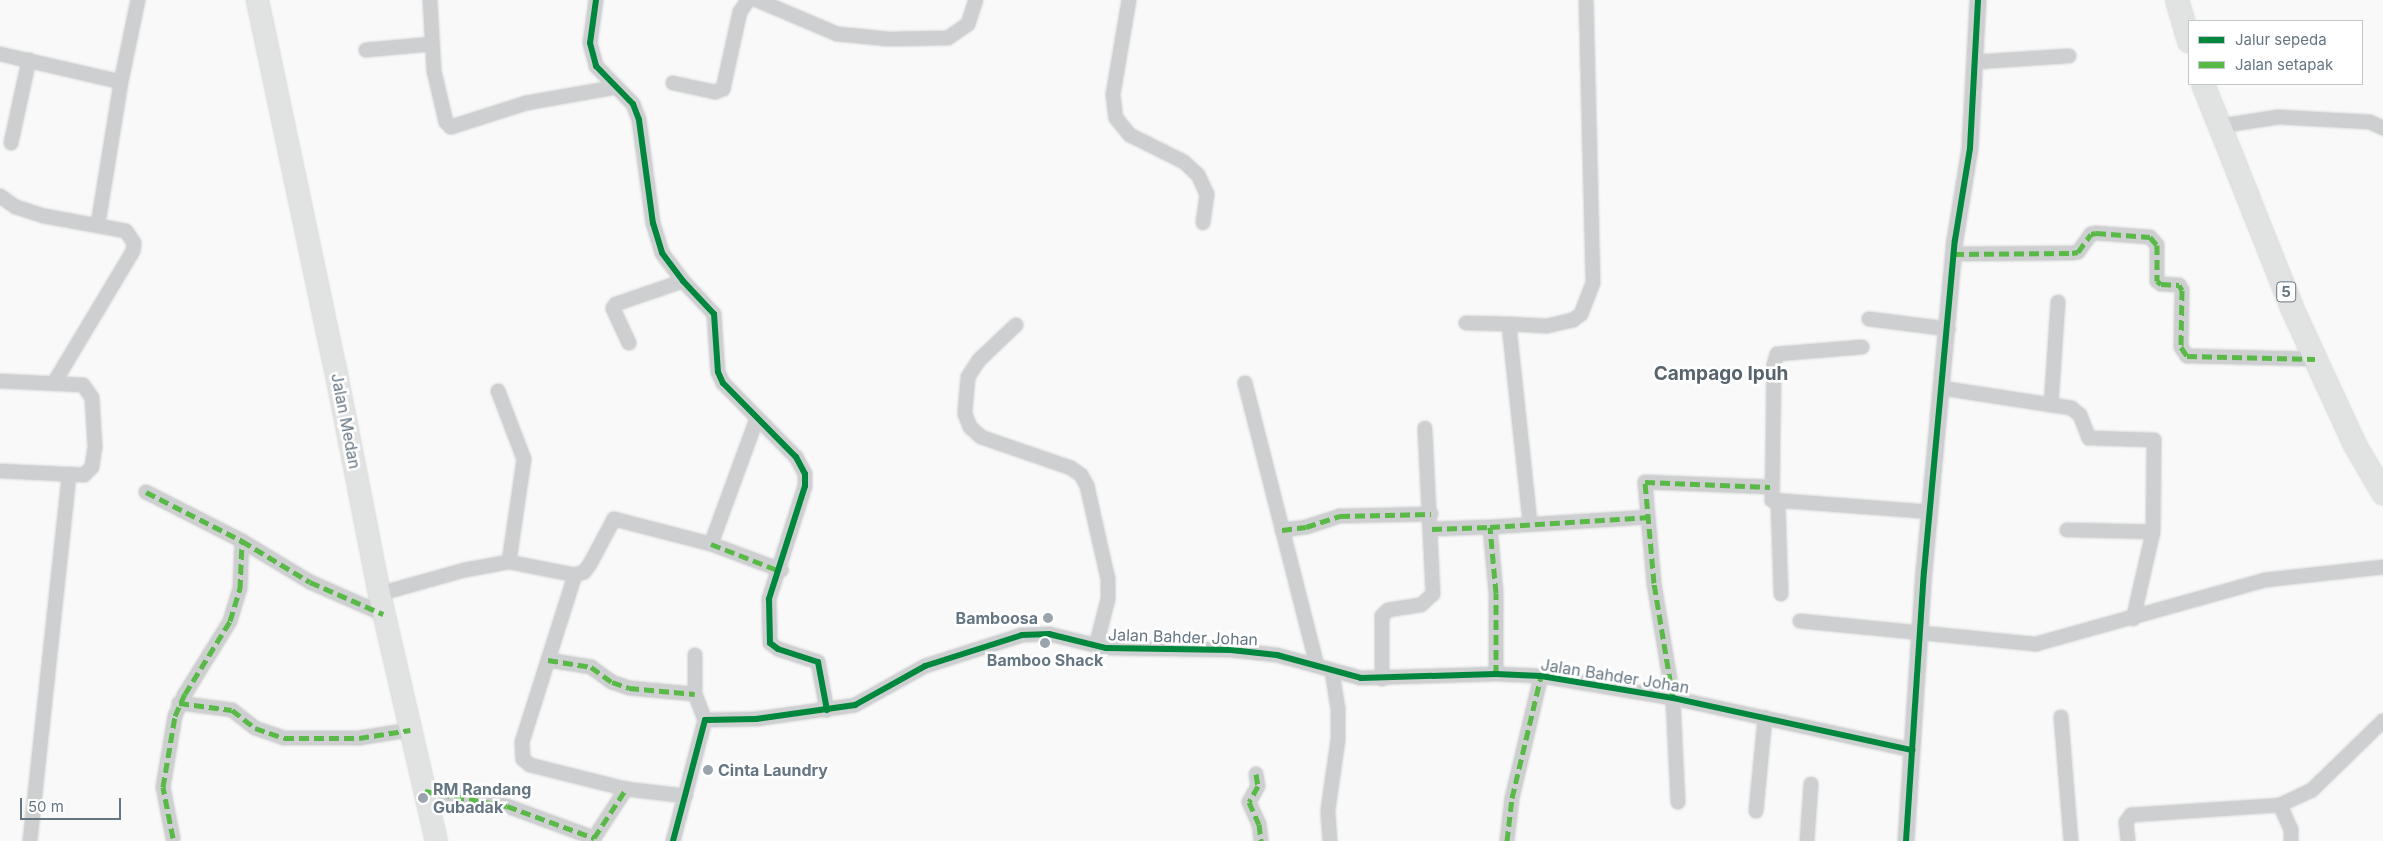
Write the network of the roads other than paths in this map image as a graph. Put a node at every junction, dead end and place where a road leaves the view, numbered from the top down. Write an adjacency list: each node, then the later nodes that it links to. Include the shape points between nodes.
1 (138, 0): 19 (street)
2 (257, 0): 70 (main road, Jalan Medan)
3 (430, 0): 13 (street)
4 (596, 0): 22 (street, via 590,43 596,66)
5 (748, 0): 20 (street, via 740,12 723,89 715,92)
6 (758, 0): 7 (street, via 837,34 889,39 948,38 968,24)
7 (976, 0)
8 (1129, 0): 27 (street, via 1113,95 1116,118 1130,134 1184,162 1198,175 1207,194)
9 (1586, 0): 35 (street, via 1593,282 1581,314 1573,320 1547,326)
10 (1978, 0): 18 (street)
11 (2177, 0): 12 (highway)
12 (2188, 37)
13 (432, 44): 14 (street); 22 (street, via 444,114 451,127 526,103)
14 (366, 50)
15 (0, 54): 17 (street)
16 (2069, 56): 18 (street)
17 (29, 60): 19 (street); 25 (street)
18 (1974, 62): 29 (street, via 1970,148)
19 (121, 82): 28 (street)
20 (673, 83)
21 (2203, 85): 23 (highway, 5)
22 (617, 87): 30 (street, via 633,104 639,120 640,145 658,242)
23 (2220, 126): 24 (street, via 2278,117 2370,122); 39 (highway, 5)
24 (2383, 128)
25 (11, 143)
26 (0, 196): 28 (street, via 16,207 44,216)
27 (1203, 223)
28 (98, 224): 41 (street, via 126,232 134,243 133,251)
29 (1954, 254): 36 (street); 39 (street, via 2072,253 2078,252 2091,234 2150,237 2157,245 2157,281 2178,285 2182,290 2181,347 2187,356)
30 (682, 281): 37 (street, via 616,304 613,308); 46 (street, via 714,314 718,372 723,382)
31 (2058, 302): 45 (street)
32 (1869, 319): 36 (street)
33 (1466, 322): 35 (street)
34 (1016, 324): 74 (street, via 979,360 968,377 965,414 970,427 981,437 1070,468 1081,475 1087,486 1108,579 1108,598)
35 (1509, 324): 57 (street)
36 (1948, 329): 43 (street)
37 (629, 343)
38 (1862, 347): 50 (street, via 1777,354)
39 (2315, 360): 52 (highway, 5, via 2355,444)
40 (0, 382): 41 (street)
41 (54, 383): 49 (street, via 83,385 92,398 95,448 92,467 84,474)
42 (1244, 383): 60 (street)
43 (1941, 388): 45 (street); 54 (street)
44 (498, 391): 65 (street, via 524,459)
45 (2051, 405): 62 (street, via 2071,408 2080,415 2089,438 2154,440)
46 (757, 418): 64 (street); 67 (street, via 796,457 805,474 805,486)
47 (1425, 428): 55 (street)
48 (0, 471): 49 (street)
49 (69, 474): 101 (street)
50 (1770, 487): 53 (street, via 1772,500); 56 (street, via 1645,482)
51 (146, 492): 63 (street)
52 (2383, 493)
53 (1778, 503): 54 (street); 69 (street)
54 (1930, 512): 73 (street)
55 (1431, 514): 59 (street); 60 (street, via 1340,516 1306,527)
56 (1647, 517): 57 (street); 83 (street)
57 (1530, 522): 58 (street)
58 (1490, 527): 59 (street); 79 (street, via 1496,593)
59 (1432, 529): 81 (street, via 1433,594 1421,605 1388,610 1382,616)
60 (1282, 530): 77 (street)
61 (2067, 530): 62 (street)
62 (2153, 532): 71 (street)
63 (242, 542): 70 (street, via 310,582); 84 (street, via 240,589 230,621)
64 (711, 544): 67 (street); 68 (street, via 614,519 590,564 584,572)
65 (509, 562): 68 (street); 70 (street, via 465,570)
66 (2383, 567): 71 (street, via 2265,580)
67 (780, 570): 85 (street, via 769,599 770,643 778,649 818,662)
68 (575, 575): 76 (street)
69 (1781, 594)
70 (381, 604): 90 (main road, Jalan Medan)
71 (2133, 619): 73 (street, via 2036,644)
72 (1800, 621): 73 (street)
73 (1919, 631): 91 (street)
74 (1096, 646): 77 (street, Jalan Bahder Johan, via 1231,650 1277,655); 85 (street, Jalan Bahder Johan, via 1049,634 1022,635 925,666 863,701)
75 (695, 655): 82 (street)
76 (548, 660): 82 (street, via 592,668 612,682 629,688); 94 (street, via 522,742 523,759 530,765)
77 (1317, 665): 78 (street, Jalan Bahder Johan)
78 (1332, 670): 81 (street, Jalan Bahder Johan, via 1361,678); 105 (street, via 1338,709 1338,740 1328,810)
79 (1496, 674): 80 (street, Jalan Bahder Johan); 81 (street, Jalan Bahder Johan)
80 (1541, 676): 83 (street, Jalan Bahder Johan); 106 (street, via 1514,789)
81 (1382, 679)
82 (695, 694): 88 (street)
83 (1673, 698): 86 (street, Jalan Bahder Johan); 97 (street)
84 (179, 703): 90 (street, via 232,710 255,728 284,738 359,738); 100 (street, via 163,787)
85 (827, 710): 88 (street, Jalan Bahder Johan, via 756,719)
86 (1765, 717): 91 (street, Jalan Bahder Johan); 99 (street)
87 (2061, 717): 109 (street)
88 (705, 720): 96 (street)
89 (2383, 721): 98 (street, via 2312,790)
90 (410, 730): 95 (main road, Jalan Medan)
91 (1912, 750): 108 (street)
92 (1256, 774): 104 (street, via 1258,786 1249,802 1259,824)
93 (1812, 784): 107 (street)
94 (626, 789): 95 (street, via 594,838 507,806); 96 (street)
95 (424, 791): 102 (main road, Jalan Medan)
96 (686, 796): 103 (street)
97 (1678, 802)
98 (2280, 805): 110 (street, via 2131,815 2126,822); 111 (street, via 2291,830)
99 (1756, 811)
100 (173, 838)
101 (30, 841)
102 (436, 841)
103 (673, 841)
104 (1261, 841)
105 (1330, 841)
106 (1507, 841)
107 (1807, 841)
108 (1906, 841)
109 (2071, 841)
110 (2128, 841)
111 (2291, 841)

